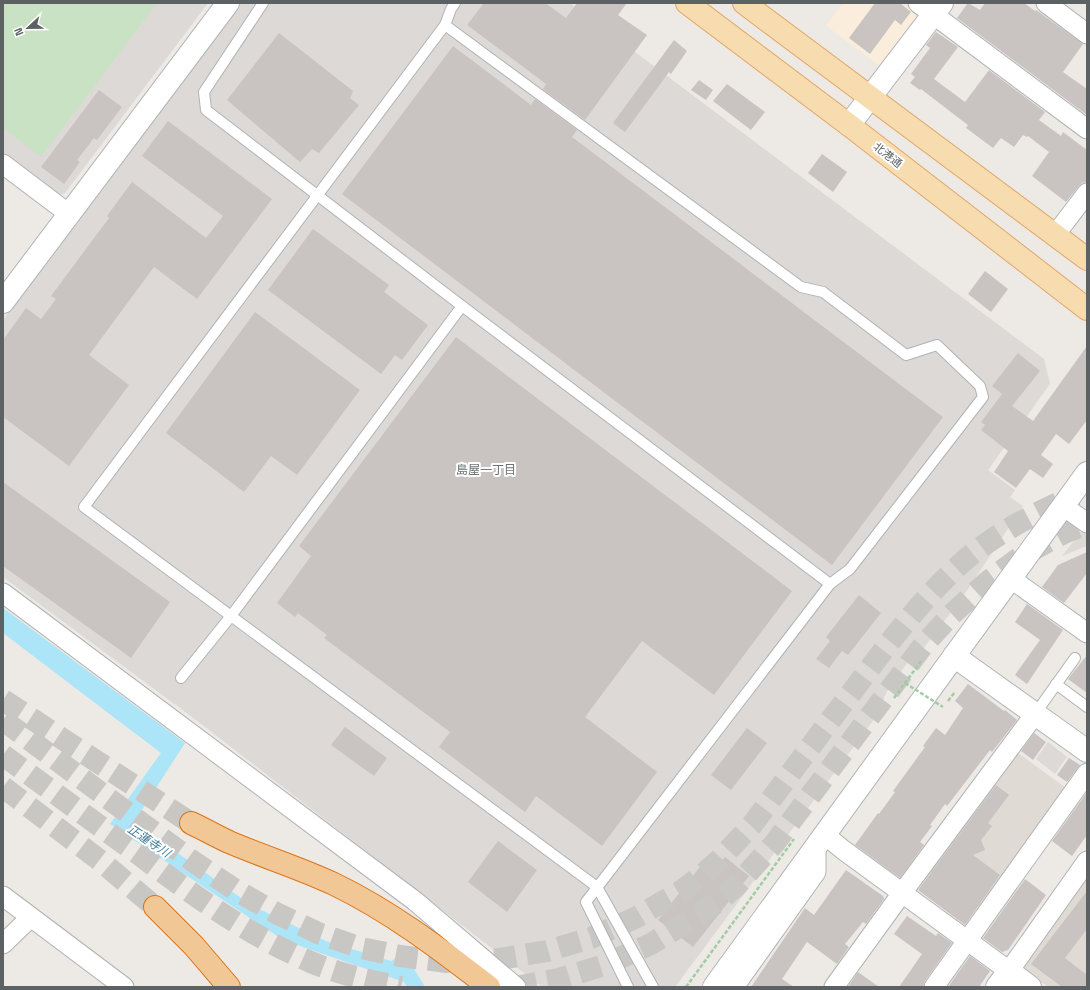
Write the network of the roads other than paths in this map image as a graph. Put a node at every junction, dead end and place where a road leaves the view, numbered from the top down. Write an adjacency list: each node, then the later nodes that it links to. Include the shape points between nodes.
1 (228, 3): 16 (street)
2 (263, 3): 15 (lane, via 204,92 206,110)
3 (455, 3): 8 (lane)
4 (687, 3): 11 (main road, 北港通)
5 (744, 3): 10 (main road)
6 (1046, 3): 9 (street)
7 (931, 7): 10 (street); 12 (street)
8 (445, 25): 15 (lane); 26 (lane, via 802,287 823,292 906,355 937,345 980,386 983,397 850,569)
9 (1087, 34)
10 (870, 98): 11 (street); 17 (main road)
11 (849, 125): 21 (main road, 北港通)
12 (1087, 129)
13 (3, 164): 16 (street)
14 (1087, 193): 17 (street)
15 (318, 195): 20 (lane); 28 (lane, via 84,508)
16 (69, 214): 19 (street)
17 (1055, 235): 18 (main road)
18 (1087, 259)
19 (3, 302)
20 (462, 306): 26 (lane); 28 (lane)
21 (1087, 308)
22 (1087, 473): 23 (street)
23 (1063, 506): 24 (street); 25 (street)
24 (1087, 523)
25 (1010, 578): 29 (street); 30 (street)
26 (830, 584): 41 (lane)
27 (3, 593): 52 (street, via 415,901)
28 (231, 616): 32 (lane); 41 (lane)
29 (1086, 631)
30 (954, 656): 35 (street); 39 (street)
31 (1075, 658): 33 (lane)
32 (180, 678)
33 (1056, 684): 34 (lane); 35 (lane)
34 (1087, 707)
35 (1034, 714): 36 (street); 42 (street)
36 (1087, 751)
37 (1087, 773): 46 (street)
38 (191, 823): 51 (highway, via 229,842 313,874 367,901 436,946)
39 (820, 840): 42 (street, via 842,849); 55 (street); 56 (street, via 816,872)
40 (1087, 861): 48 (street)
41 (597, 887): 53 (lane, via 586,902); 54 (lane)
42 (902, 892): 46 (street); 57 (street)
43 (3, 896): 45 (street)
44 (155, 907): 50 (highway, via 194,946)
45 (31, 917): 47 (street); 49 (street)
46 (967, 941): 48 (street); 58 (street)
47 (3, 944)
48 (1003, 979): 59 (street)
49 (124, 987)
50 (229, 987)
51 (489, 987)
52 (516, 987)
53 (628, 987)
54 (653, 987)
55 (714, 987)
56 (734, 987)
57 (834, 987)
58 (934, 987)
59 (1030, 987)

